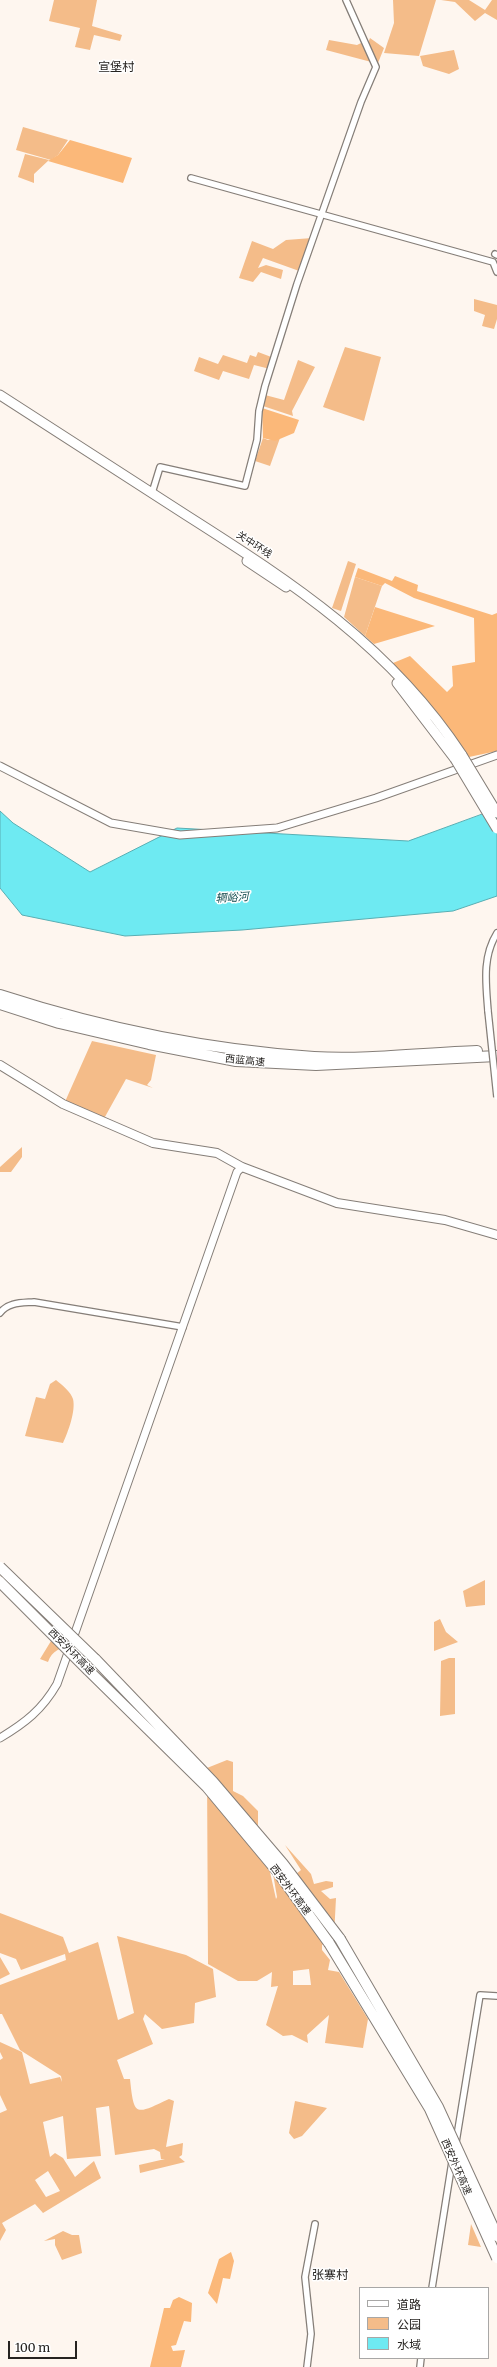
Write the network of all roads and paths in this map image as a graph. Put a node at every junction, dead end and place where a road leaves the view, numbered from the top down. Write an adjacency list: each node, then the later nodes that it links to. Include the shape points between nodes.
1 (346, 0): 3 (street, via 376,68 361,102)
2 (192, 178): 3 (street)
3 (322, 213): 4 (street, via 493,262); 7 (street, via 265,386 259,411 257,440 245,486 160,468)
4 (497, 272)
5 (0, 395): 7 (highway, 关中环线)
6 (0, 402): 9 (highway, 关中环线, via 270,576 326,615 378,660)
7 (152, 493): 9 (highway, 关中环线, via 275,572 330,612 380,656 416,695)
8 (497, 755): 10 (street, via 376,798 277,828 180,835 111,823)
9 (459, 757): 11 (highway, bridge); 12 (highway, bridge)
10 (0, 766)
11 (497, 813)
12 (497, 829)
13 (497, 933): 21 (street, bridge, via 488,951 486,967)
14 (0, 994): 16 (highway, 西蓝高速, via 64,1015 144,1034 234,1049 315,1057)
15 (0, 1004): 18 (highway, 西蓝高速, via 59,1023 236,1061 316,1065)
16 (497, 1049)
17 (497, 1056): 18 (highway, 西蓝高速)
18 (442, 1060): 19 (highway)
19 (497, 1060)
20 (0, 1065): 22 (main road, via 63,1104 153,1143 216,1153)
21 (497, 1096)
22 (242, 1167): 23 (main road, via 337,1203 445,1220); 25 (street, via 237,1172)
23 (497, 1235)
24 (0, 1312): 25 (street, via 3,1308 15,1304 34,1302)
25 (183, 1327): 28 (street, via 57,1684 46,1703)
26 (0, 1567): 31 (highway, 西安外环高速, bridge, via 95,1659 213,1782 283,1864 340,1939 375,1995 438,2107)
27 (0, 1582): 32 (highway, 西安外环高速, bridge, via 207,1787 277,1871 329,1943 430,2109)
28 (0, 1738)
29 (497, 1996): 33 (street, via 480,1995)
30 (315, 2224): 34 (street, via 305,2277 311,2334)
31 (497, 2236)
32 (497, 2258)
33 (432, 2287)
34 (308, 2367)

